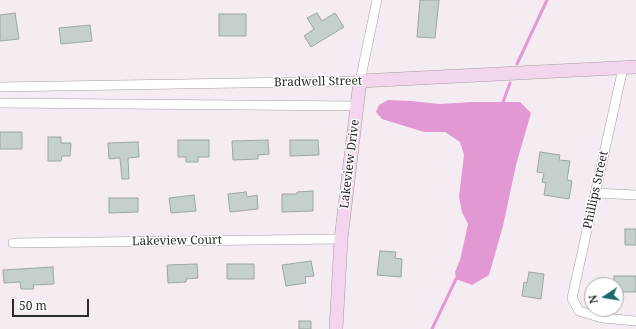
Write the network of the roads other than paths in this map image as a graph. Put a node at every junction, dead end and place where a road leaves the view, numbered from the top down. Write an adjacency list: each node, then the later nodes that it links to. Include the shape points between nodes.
1 (377, 0): 4 (street, Lakeview Drive)
2 (636, 67): 3 (street, Bradwell Street)
3 (623, 68): 4 (street, Bradwell Street); 8 (street, Phillips Street)
4 (360, 81): 5 (street, Bradwell Street); 7 (street, Lakeview Drive)
5 (0, 87)
6 (0, 103): 7 (street, Bradwell Street)
7 (358, 106): 10 (street, Lakeview Drive)
8 (596, 192): 9 (street); 12 (street, Phillips Street, via 572,298 579,311 602,318)
9 (636, 195)
10 (341, 239): 11 (street, Lakeview Court); 13 (street, Lakeview Drive)
11 (13, 243)
12 (636, 321)
13 (336, 329)

